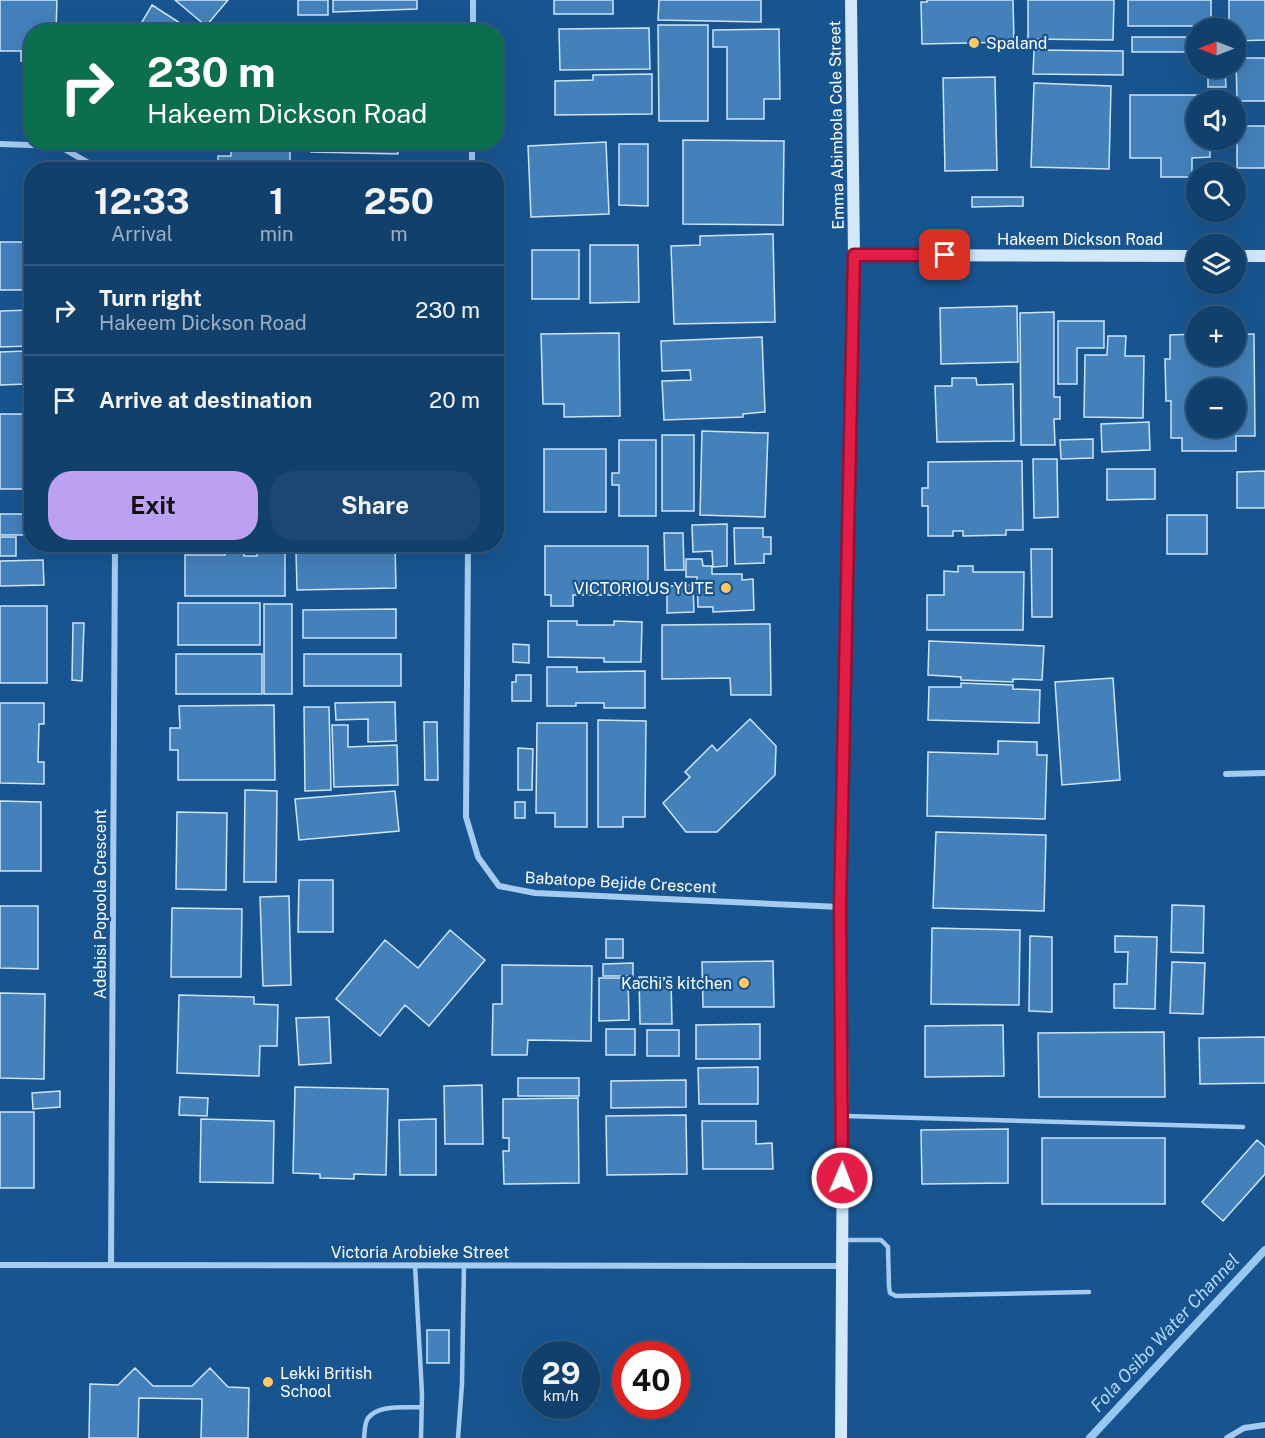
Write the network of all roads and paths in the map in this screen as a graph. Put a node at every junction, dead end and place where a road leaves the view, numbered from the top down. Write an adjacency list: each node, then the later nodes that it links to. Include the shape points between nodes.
1 (473, 0): 3 (street)
2 (851, 0): 8 (street, Emma Abimbola Cole Street)
3 (473, 24)
4 (0, 144): 5 (street)
5 (24, 145)
6 (66, 150): 7 (street)
7 (87, 162)
8 (854, 255): 9 (street, Hakeem Dickson Road); 16 (street, Emma Abimbola Cole Street)
9 (1186, 256)
10 (1246, 256): 11 (street)
11 (1265, 256)
12 (115, 552): 20 (street, Adebisi Popoola Crescent)
13 (468, 552): 16 (street, Babatope Bejide Crescent, via 466,817 478,857 499,886 535,893)
14 (1265, 773): 15 (street)
15 (1226, 774)
16 (840, 907): 17 (street, Emma Abimbola Cole Street)
17 (843, 1116): 18 (lane); 19 (street, Emma Abimbola Cole Street)
18 (1243, 1127)
19 (841, 1240): 24 (street, Emma Abimbola Cole Street); 25 (lane, via 885,1243 890,1293 896,1296)
20 (111, 1264): 21 (street, Victoria Arobieke Street); 22 (street, Victoria Arobieke Street)
21 (0, 1265)
22 (414, 1265): 23 (street, Victoria Arobieke Street); 26 (lane)
23 (464, 1265): 24 (street, Victoria Arobieke Street); 30 (lane)
24 (841, 1266): 31 (street, Emma Abimbola Cole Street)
25 (1089, 1292)
26 (421, 1407): 28 (lane, via 381,1410 369,1417); 29 (lane)
27 (1265, 1425): 32 (street, via 1244,1428)
28 (364, 1438)
29 (421, 1438)
30 (458, 1438)
31 (841, 1438)
32 (1227, 1438)

